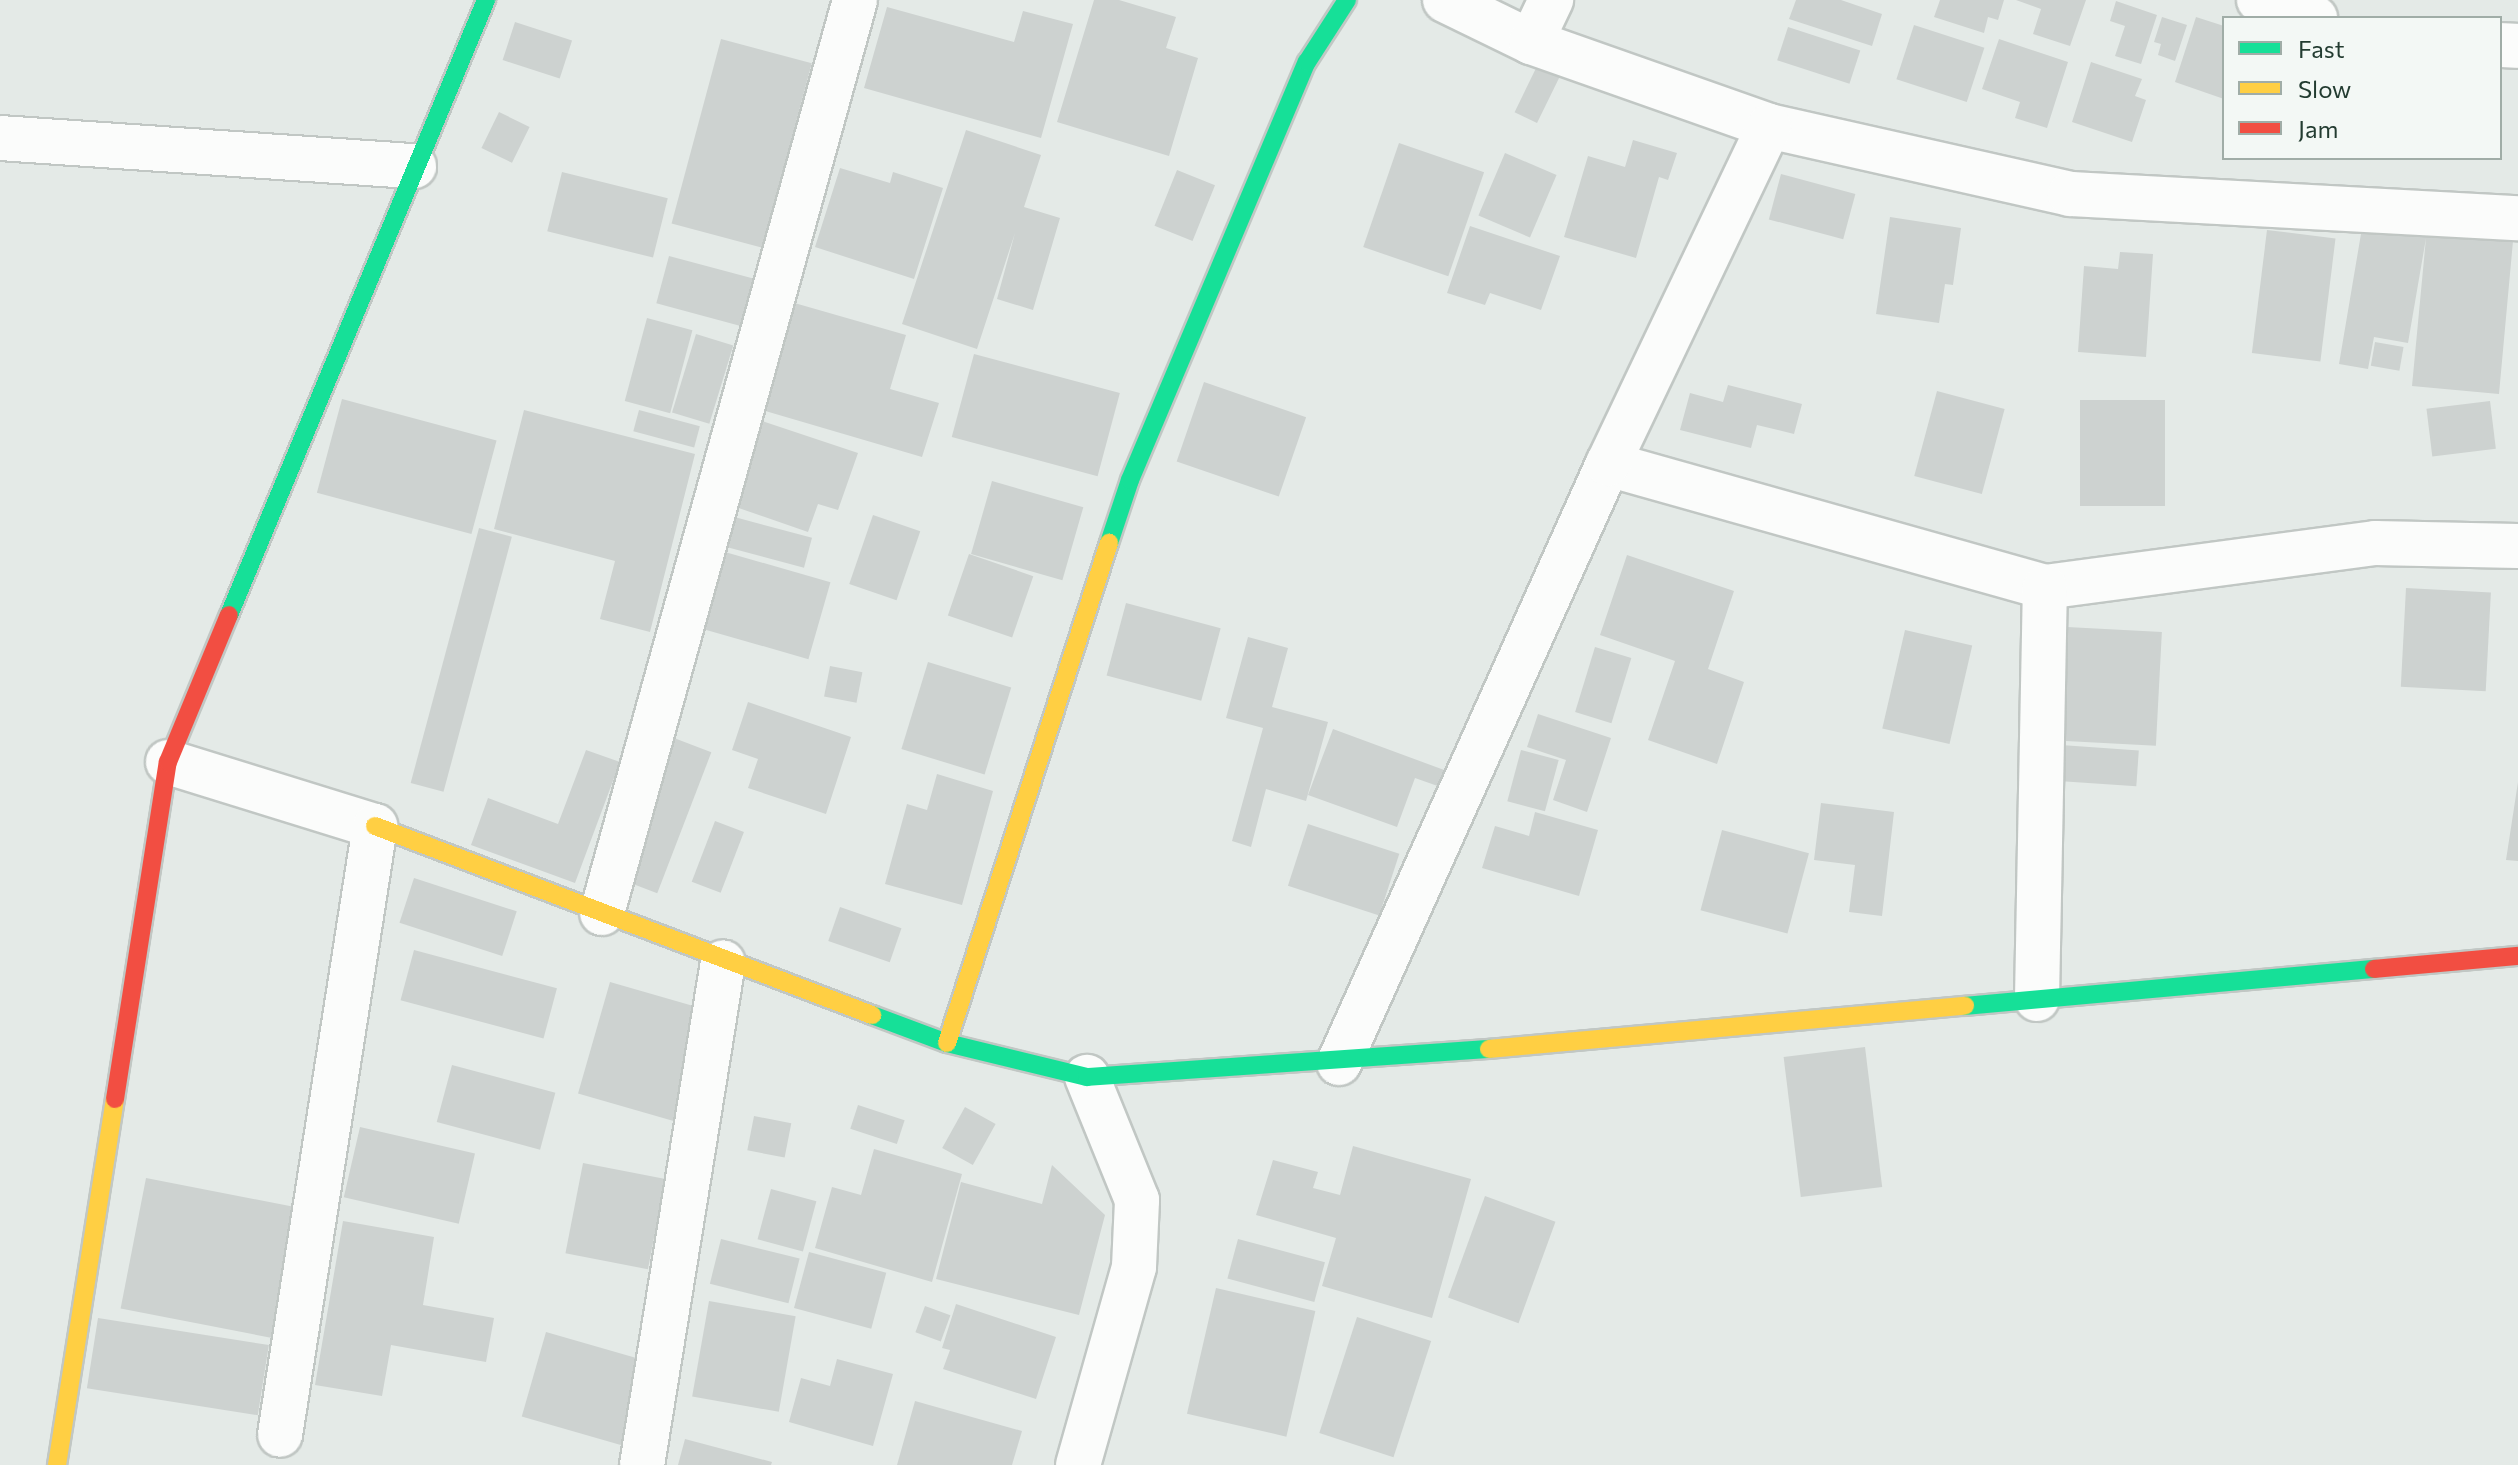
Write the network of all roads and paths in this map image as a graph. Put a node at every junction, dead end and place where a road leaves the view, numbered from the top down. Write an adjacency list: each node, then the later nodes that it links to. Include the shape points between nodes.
1 (486, 0): 11 (street)
2 (855, 0): 18 (street)
3 (1347, 0): 22 (street, via 1307,62 1130,480)
4 (1445, 0): 8 (street)
5 (1551, 0): 8 (street)
6 (2259, 0): 7 (street)
7 (2309, 16)
8 (1531, 42): 9 (street)
9 (1769, 126): 12 (street, via 2070,194); 13 (street)
10 (0, 138): 11 (street)
11 (414, 166): 16 (street)
12 (2518, 218)
13 (1608, 464): 15 (street); 23 (street)
14 (2518, 546): 15 (street, via 2375,543)
15 (2045, 587): 21 (street)
16 (168, 762): 17 (street); 26 (street)
17 (375, 826): 18 (street); 25 (street)
18 (602, 913): 20 (street)
19 (2518, 956): 21 (street)
20 (723, 962): 22 (street); 27 (street)
21 (2037, 999): 23 (street)
22 (947, 1043): 24 (street)
23 (1339, 1063): 24 (street)
24 (1087, 1077): 28 (street, via 1137,1200 1134,1267)
25 (280, 1435)
26 (57, 1465)
27 (642, 1465)
28 (1078, 1465)

